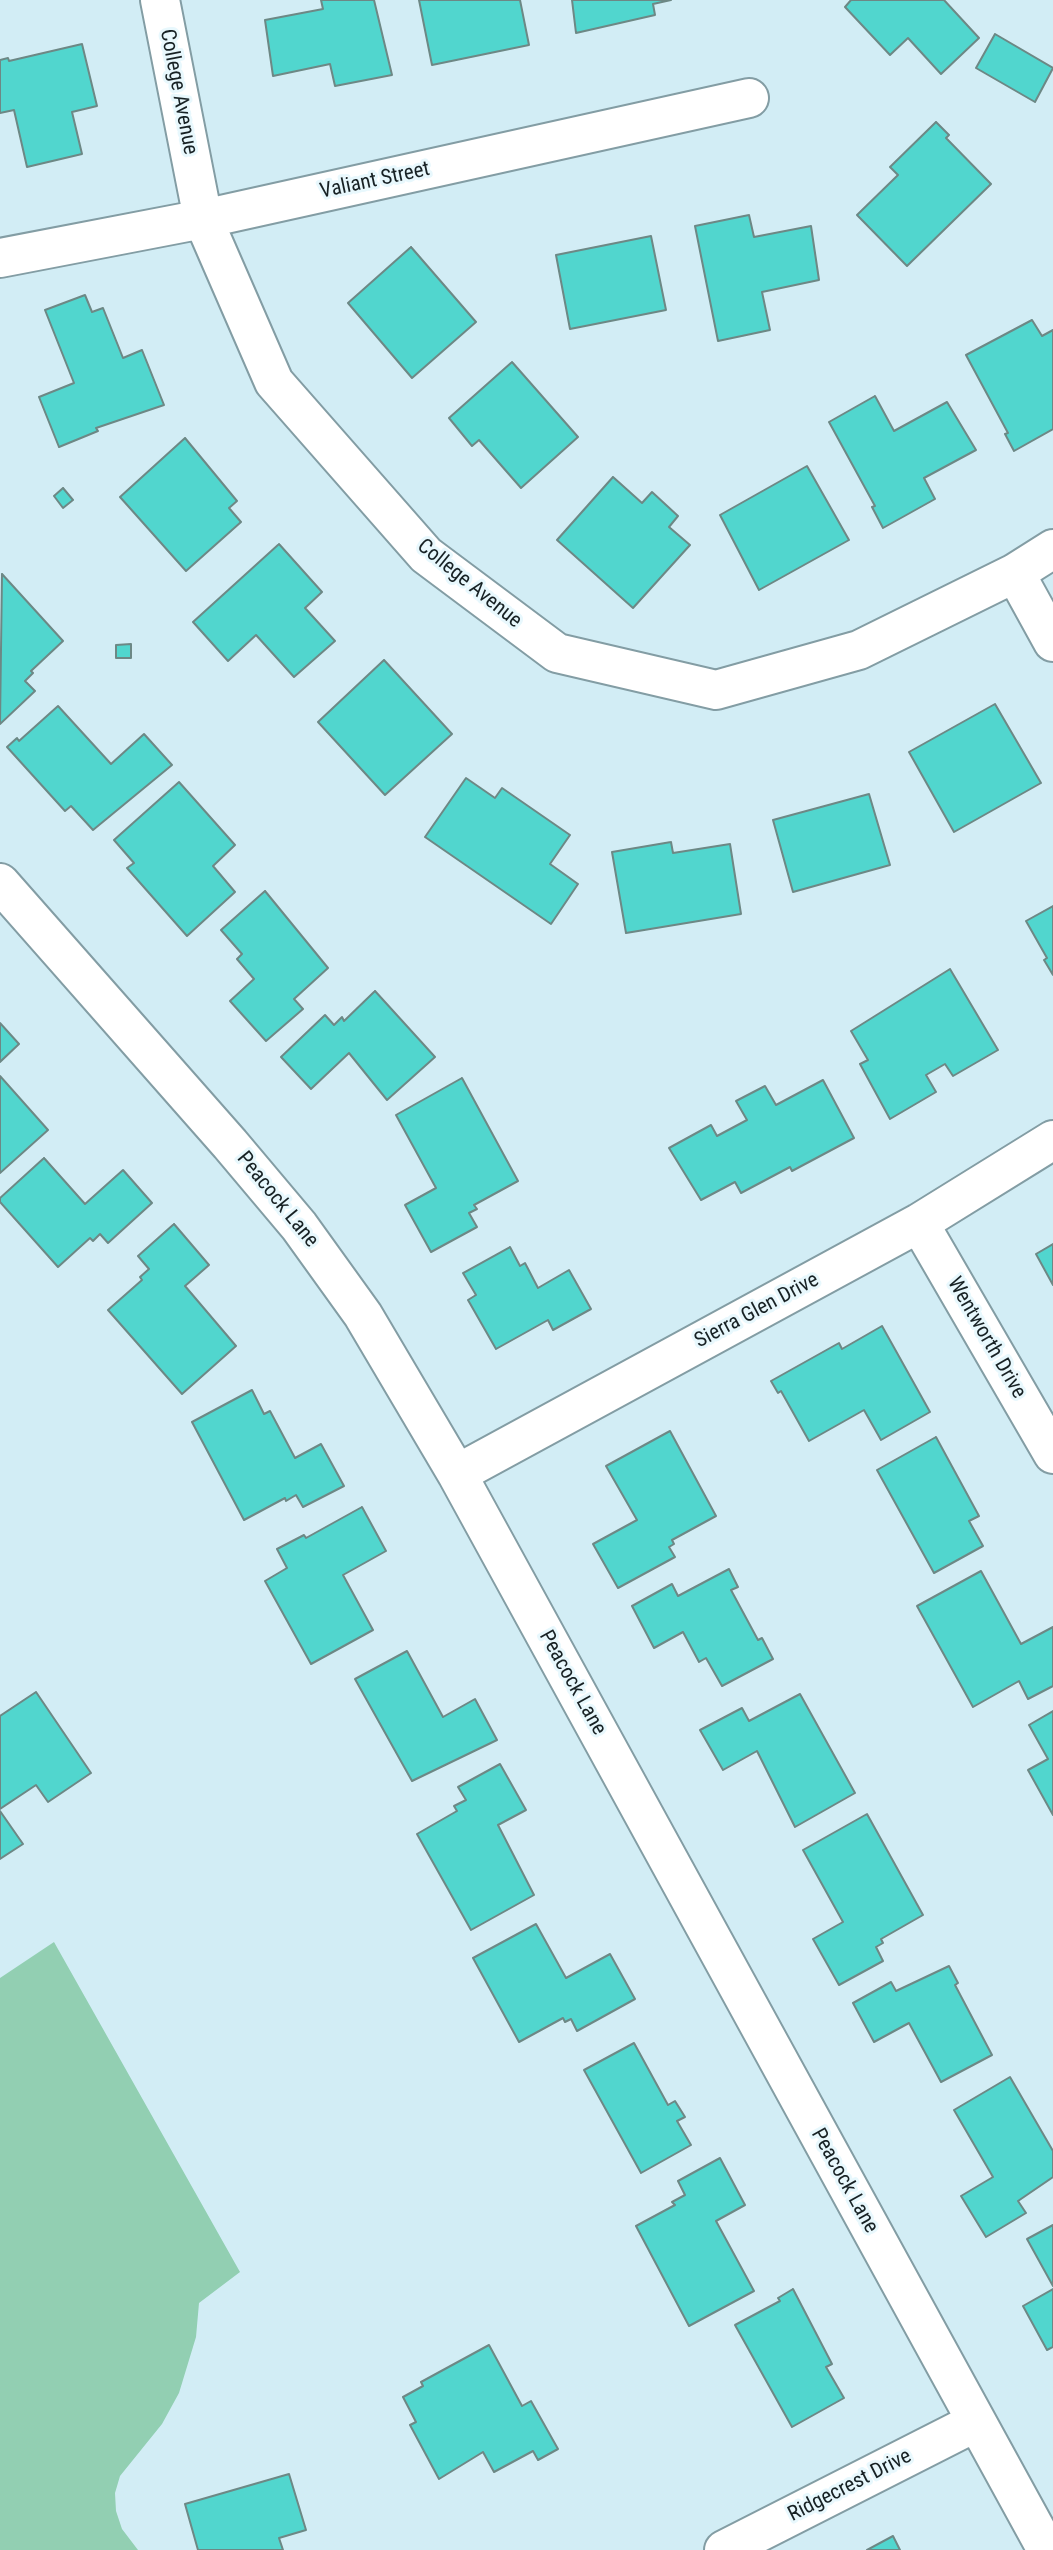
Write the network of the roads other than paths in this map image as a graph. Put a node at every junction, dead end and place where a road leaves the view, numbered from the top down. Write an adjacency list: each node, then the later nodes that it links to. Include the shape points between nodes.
1 (160, 0): 3 (street, College Avenue)
2 (749, 98): 3 (street, Valiant Street)
3 (203, 219): 4 (street, Valiant Street); 6 (street, College Avenue, via 274,382 426,555 557,653 716,690 859,650)
4 (0, 258)
5 (1053, 549): 6 (street, College Avenue)
6 (1015, 573): 7 (street)
7 (1053, 642)
8 (0, 883): 12 (street, Peacock Lane, via 299,1226 363,1315)
9 (1053, 1140): 10 (street, Sierra Glen Drive)
10 (919, 1223): 11 (street, Wentworth Drive); 12 (street, Sierra Glen Drive)
11 (1053, 1454)
12 (457, 1474): 13 (street, Peacock Lane)
13 (976, 2422): 14 (street, Ridgecrest Drive); 15 (street, Peacock Lane)
14 (724, 2550)
15 (1047, 2550)

